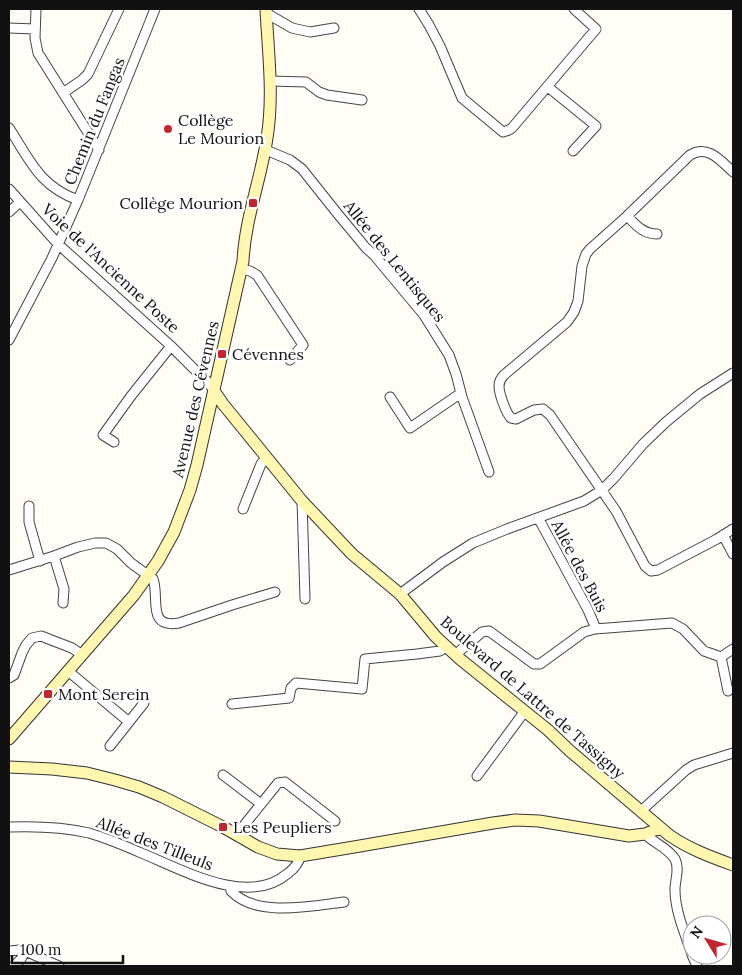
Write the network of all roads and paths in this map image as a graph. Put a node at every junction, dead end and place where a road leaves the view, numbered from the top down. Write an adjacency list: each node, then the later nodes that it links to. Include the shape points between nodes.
1 (36, 9): 9 (street)
2 (119, 9): 12 (street, via 88,74)
3 (155, 9): 15 (street, Chemin du Fangas)
4 (419, 9): 11 (street, via 440,46 462,98 503,132 512,128)
5 (574, 9): 11 (street, via 596,30)
6 (266, 11): 8 (street, via 292,28 310,32); 10 (street, Avenue des Cévennes)
7 (9, 28): 9 (street)
8 (334, 28)
9 (35, 29): 12 (street, via 38,53)
10 (270, 81): 13 (street, via 306,82 327,95); 16 (street, Avenue des Cévennes)
11 (548, 87): 17 (street, via 596,126)
12 (63, 93): 15 (street)
13 (362, 100)
14 (9, 128): 20 (street, via 42,177 55,190)
15 (99, 150): 20 (street, Chemin du Fangas)
16 (266, 150): 26 (street, Avenue des Cévennes); 33 (street, Allée des Lentisques, via 302,169 424,315 449,355)
17 (573, 151)
18 (733, 172): 23 (street, via 714,155 701,151 694,153)
19 (9, 189): 21 (street, Voie de l'Ancienne Poste)
20 (78, 200): 25 (street, Chemin du Fangas)
21 (20, 202): 22 (street); 25 (street, Voie de l'Ancienne Poste)
22 (9, 212)
23 (627, 216): 24 (street, via 642,230); 38 (street, via 586,254 578,301 567,322 504,375 499,384 512,418 543,409 550,415)
24 (657, 234)
25 (58, 244): 27 (street, Chemin du Fangas); 29 (street, Voie de l'Ancienne Poste)
26 (241, 269): 30 (street, via 257,275 303,345); 32 (street, Avenue des Cévennes)
27 (13, 325): 28 (street, Chemin du Fangas)
28 (9, 340)
29 (171, 346): 32 (street, Voie de l'Ancienne Poste); 35 (street, via 103,435)
30 (290, 360)
31 (733, 373): 38 (street, via 700,394 666,422)
32 (214, 391): 36 (street, Boulevard de Lattre de Tassigny); 49 (street, Avenue des Cévennes, via 183,511)
33 (461, 393): 34 (street, via 410,428); 37 (street, Allée des Lentisques)
34 (390, 397)
35 (114, 442)
36 (266, 458): 39 (street, Boulevard de Lattre de Tassigny); 41 (street)
37 (489, 472)
38 (602, 490): 42 (street, via 584,501); 44 (street, via 645,566 651,571)
39 (302, 502): 51 (street, Boulevard de Lattre de Tassigny, via 352,554); 52 (street)
40 (29, 506): 47 (street, via 29,522)
41 (243, 509)
42 (536, 518): 51 (street, via 473,542); 54 (street, Allée des Buis, via 541,522)
43 (733, 529): 44 (street)
44 (724, 536): 45 (street)
45 (733, 554)
46 (54, 556): 47 (street); 49 (street, via 95,543 106,544 117,549); 53 (street, via 64,589)
47 (40, 561): 48 (street)
48 (9, 570)
49 (148, 575): 50 (street, via 155,581 157,615 162,622 170,624); 57 (street, Avenue des Cévennes)
50 (275, 592)
51 (400, 594): 55 (street, Boulevard de Lattre de Tassigny)
52 (305, 599)
53 (64, 603)
54 (595, 628): 58 (street, via 584,632 540,664 534,664 489,630 482,632); 59 (street, via 672,623 683,629 704,651)
55 (446, 647): 58 (street, Boulevard de Lattre de Tassigny); 64 (street, via 440,651 365,658 362,690 296,683 289,698)
56 (733, 648): 59 (street)
57 (82, 655): 60 (street, Avenue des Cévennes); 61 (street, via 41,636 32,638 14,675)
58 (455, 655): 65 (street, Boulevard de Lattre de Tassigny)
59 (721, 657): 62 (street)
60 (68, 671): 66 (street); 67 (street, Avenue des Cévennes)
61 (9, 678)
62 (728, 691)
63 (144, 703): 66 (street)
64 (232, 704)
65 (525, 711): 72 (street); 74 (street, Boulevard de Lattre de Tassigny)
66 (129, 722): 68 (street)
67 (9, 739)
68 (110, 746)
69 (733, 753): 74 (street, via 686,770)
70 (9, 767): 79 (street, via 86,773 139,787)
71 (223, 775): 73 (street)
72 (478, 776)
73 (261, 804): 75 (street, via 278,782 285,782); 79 (street)
74 (641, 811): 77 (street, Boulevard de Lattre de Tassigny)
75 (335, 822)
76 (9, 827): 82 (street, Allée des Tilleuls, via 65,829 89,834 139,851 190,875)
77 (660, 828): 78 (street); 81 (street, Boulevard de Lattre de Tassigny, via 680,843)
78 (645, 834): 80 (street, via 616,835 539,821 515,820); 84 (street, via 673,856 678,871 676,905)
79 (238, 836): 80 (street, via 264,850)
80 (300, 856): 82 (street, Allée des Tilleuls, via 296,866 275,882)
81 (733, 866)
82 (230, 886): 83 (street, Allée des Tilleuls, via 240,898 270,908)
83 (344, 902)
84 (682, 923)
85 (9, 951): 86 (street)
86 (26, 951): 87 (street); 88 (street)
87 (14, 966)
88 (59, 966)

